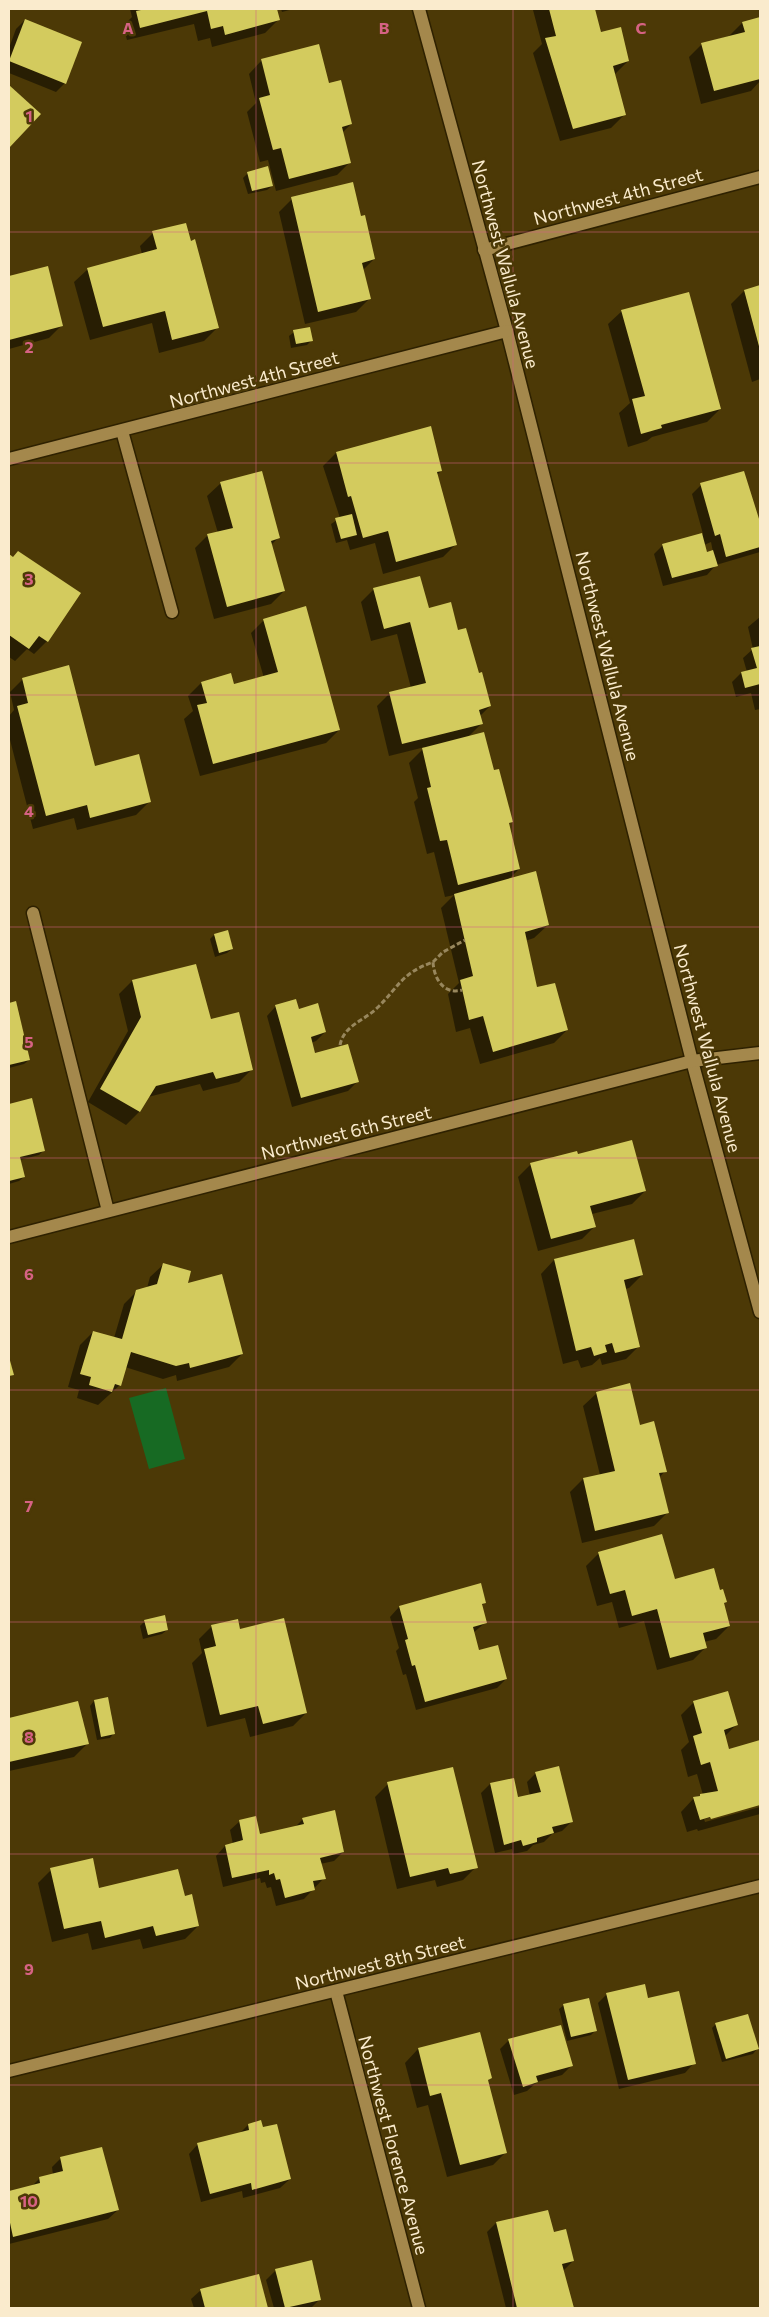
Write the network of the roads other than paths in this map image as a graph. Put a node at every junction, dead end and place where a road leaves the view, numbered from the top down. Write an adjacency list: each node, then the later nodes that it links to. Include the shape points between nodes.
1 (419, 9): 3 (street, Northwest Wallula Avenue)
2 (760, 177): 3 (street, Northwest 4th Street)
3 (484, 250): 4 (street, Northwest Wallula Avenue)
4 (507, 331): 5 (street, Northwest 4th Street); 10 (street, Northwest Wallula Avenue)
5 (122, 431): 6 (street, Northwest 4th Street); 7 (street)
6 (9, 459)
7 (172, 612)
8 (33, 913): 11 (street)
9 (760, 1053): 10 (street, Northwest 6th Street)
10 (692, 1061): 11 (street, Northwest 6th Street); 13 (street, Northwest Wallula Avenue)
11 (108, 1211): 12 (street, Northwest 6th Street)
12 (9, 1237)
13 (760, 1312)
14 (760, 1886): 15 (street, Northwest 8th Street)
15 (336, 1991): 16 (street, Northwest 8th Street); 17 (street, Northwest Florence Avenue)
16 (9, 2070)
17 (419, 2308)

